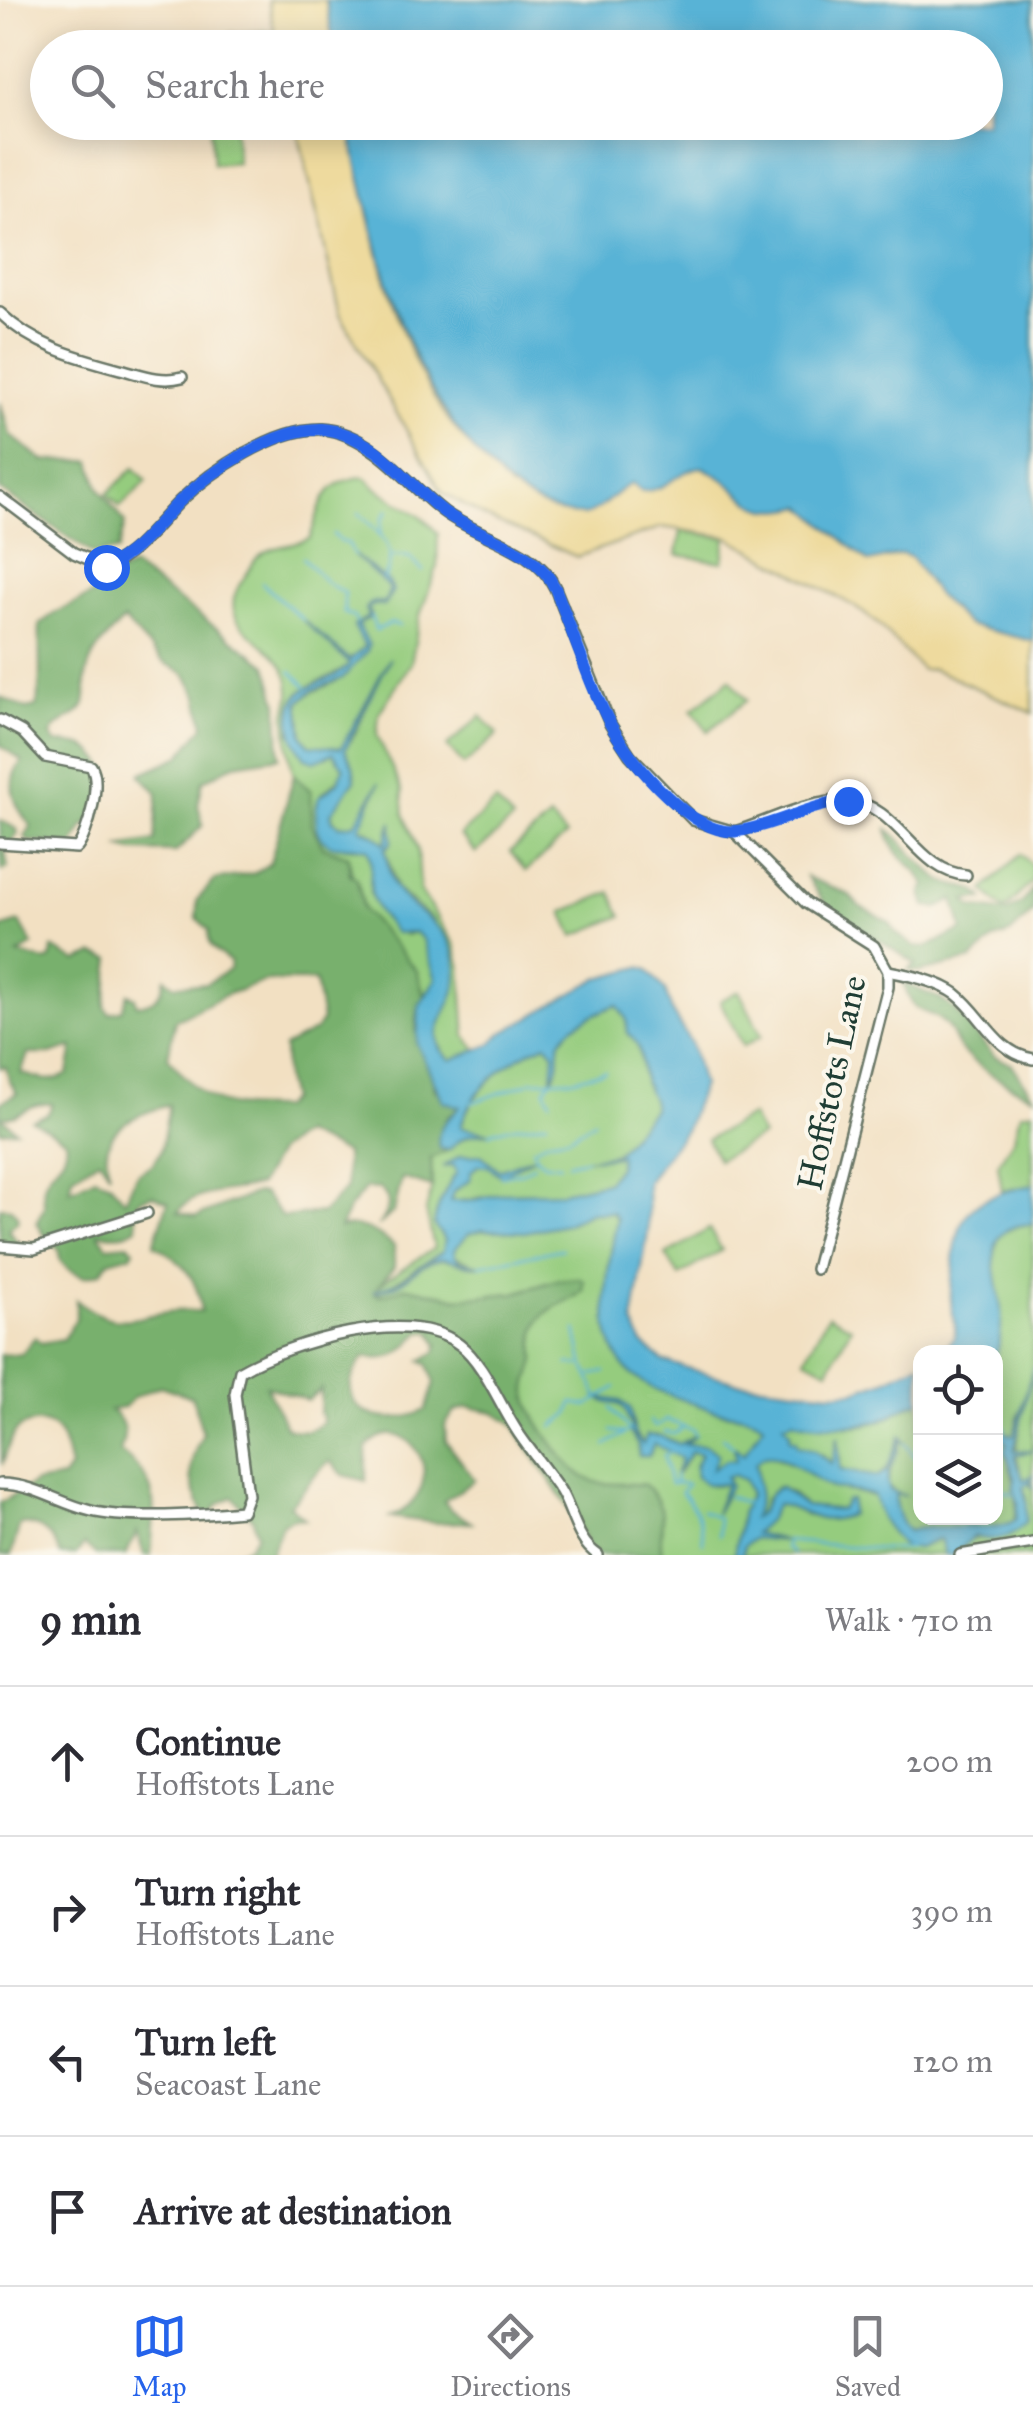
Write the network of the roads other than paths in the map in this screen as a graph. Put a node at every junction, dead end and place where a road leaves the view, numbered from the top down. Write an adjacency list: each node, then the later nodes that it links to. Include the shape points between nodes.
1 (0, 312): 2 (street, via 32,338 72,356 155,378)
2 (182, 378)
3 (0, 497): 5 (street, Hoffstots Lane, via 74,553 106,567 203,480 238,458 306,430 354,438 447,514 544,569 610,724 630,755 693,820)
4 (0, 720): 6 (street, via 45,757 91,766 97,784 77,848)
5 (735, 832): 7 (street, via 815,806 858,803 942,868); 8 (street, Hoffstots Lane, via 806,903 874,946)
6 (0, 843)
7 (966, 875)
8 (888, 971): 9 (street, via 956,994 994,1037); 12 (street, Hoffstots Lane)
9 (1033, 1059)
10 (146, 1212): 11 (street, via 34,1249)
11 (0, 1246)
12 (816, 1269)
13 (0, 1484): 15 (street, via 31,1487 112,1515 239,1511 248,1495 235,1394 240,1371 305,1344 417,1328 464,1348)
14 (1033, 1543): 16 (street)
15 (598, 1555)
16 (960, 1555)

